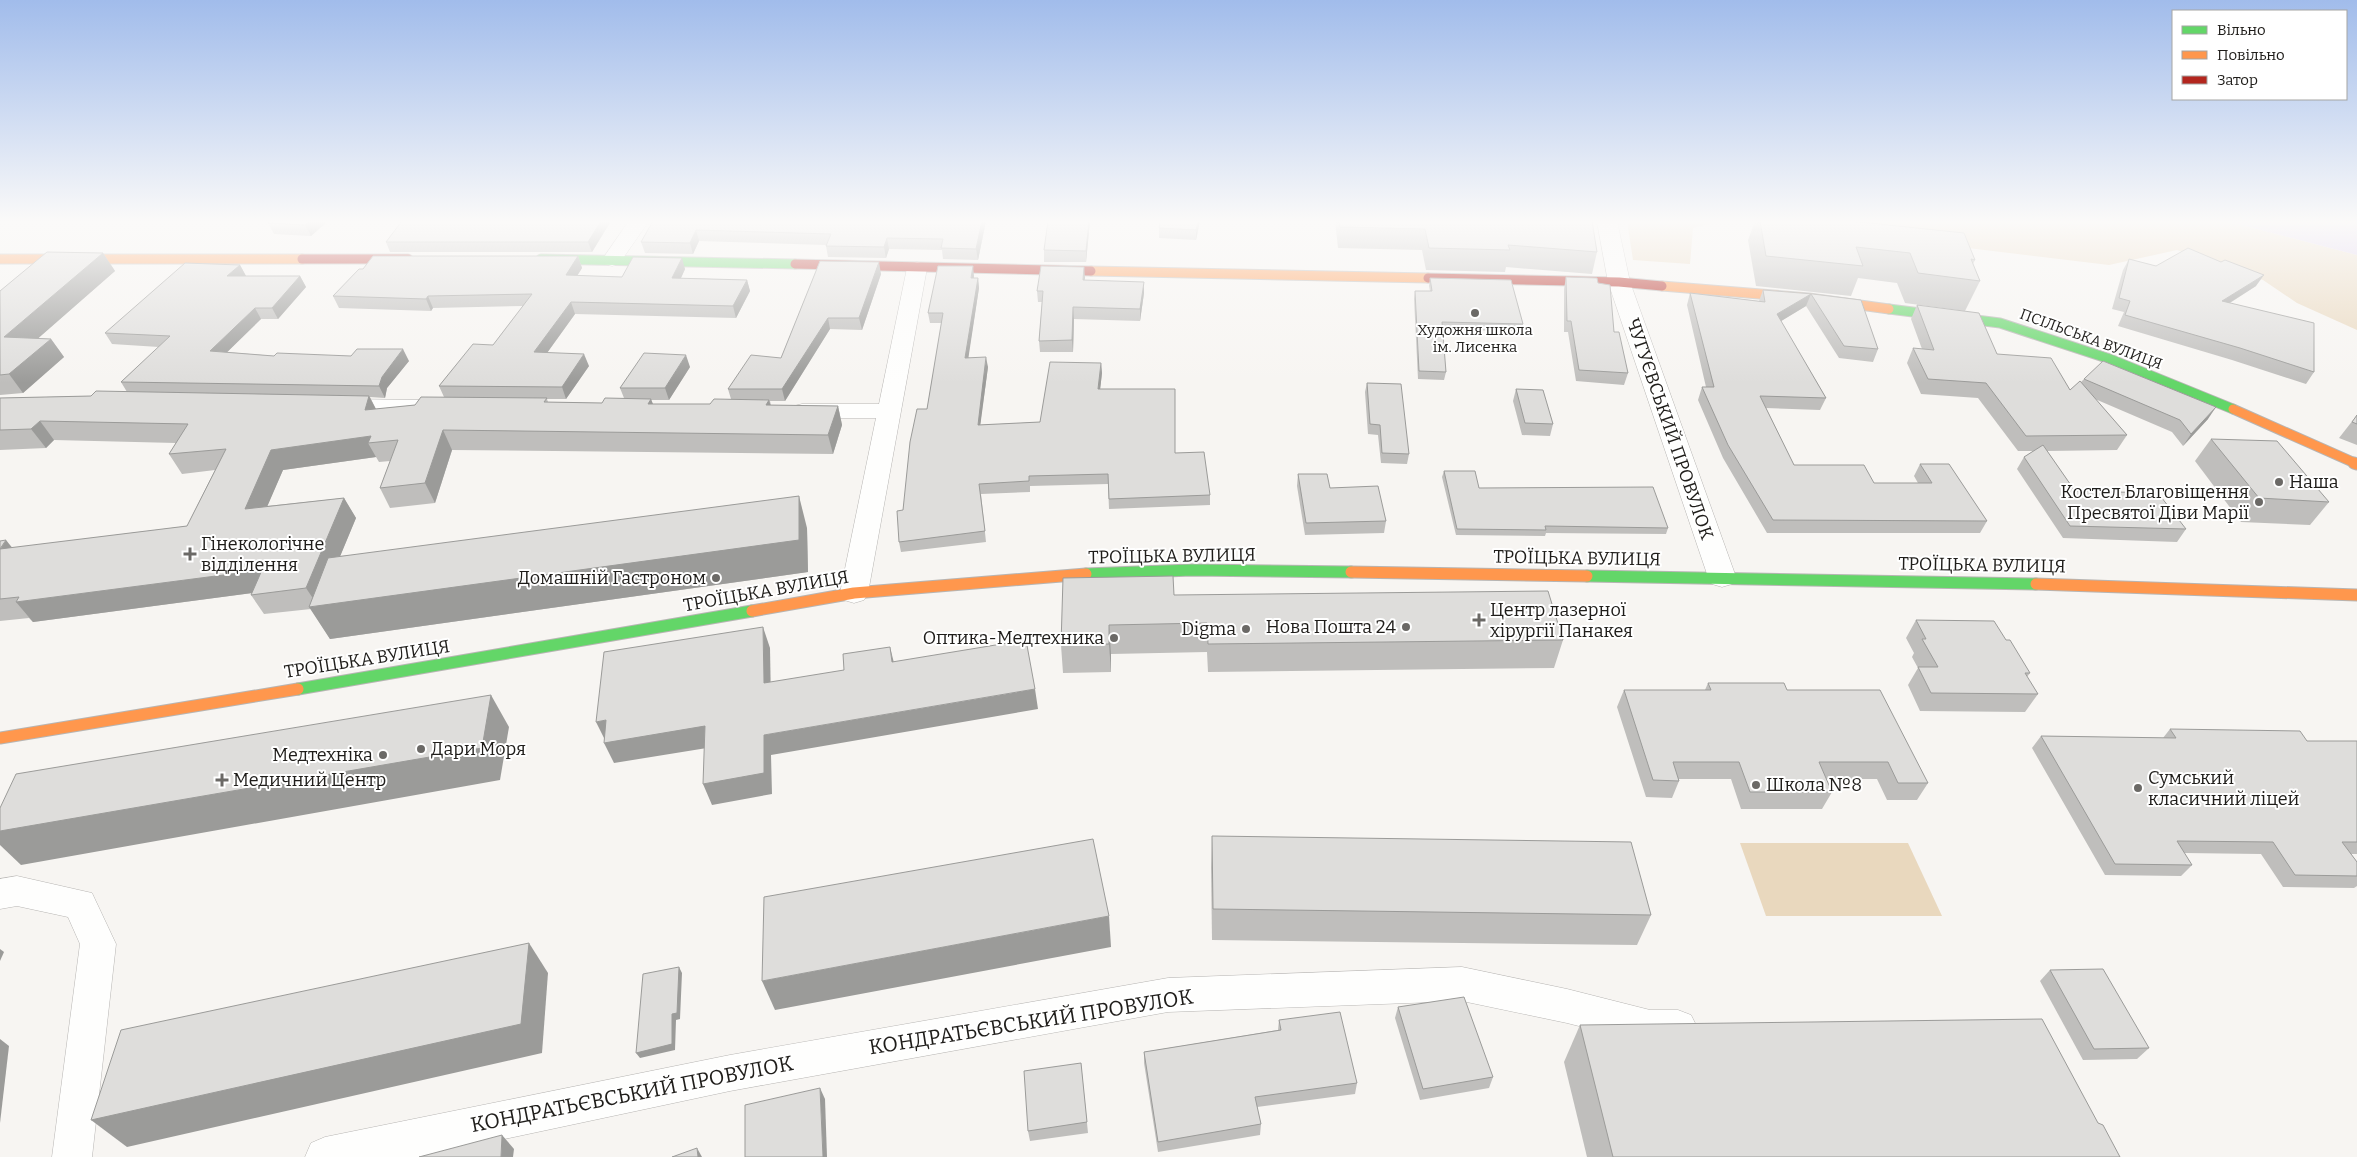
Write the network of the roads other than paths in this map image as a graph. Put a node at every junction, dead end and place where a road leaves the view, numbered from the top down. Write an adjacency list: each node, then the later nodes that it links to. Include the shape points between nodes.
1 (916, 275): 8 (street)
2 (1267, 275): 4 (street, ПСІЛЬСЬКА ВУЛИЦЯ)
3 (1617, 275): 4 (street, ЧУГУЄВСЬКИЙ ПРОВУЛОК)
4 (1618, 282): 9 (street, ПСІЛЬСЬКА ВУЛИЦЯ, via 1808,298 2000,323 2110,359 2278,427); 10 (street, ЧУГУЄВСЬКИЙ ПРОВУЛОК)
5 (314, 406): 6 (street)
6 (450, 407)
7 (783, 410): 8 (street)
8 (890, 411): 11 (street)
9 (2357, 464)
10 (1722, 577): 11 (street, ТРОЇЦЬКА ВУЛИЦЯ, via 1192,570 1044,576); 12 (street, ТРОЇЦЬКА ВУЛИЦЯ, via 2102,584)
11 (854, 593): 13 (street, ТРОЇЦЬКА ВУЛИЦЯ)
12 (2357, 595)
13 (0, 738)
14 (0, 894): 16 (street, via 17,891 80,904 98,944)
15 (1710, 1027): 17 (street, КОНДРАТЬЄВСЬКИЙ ПРОВУЛОК, via 1650,1027 1462,984 1168,995 730,1073)
16 (72, 1157)
17 (325, 1157)

